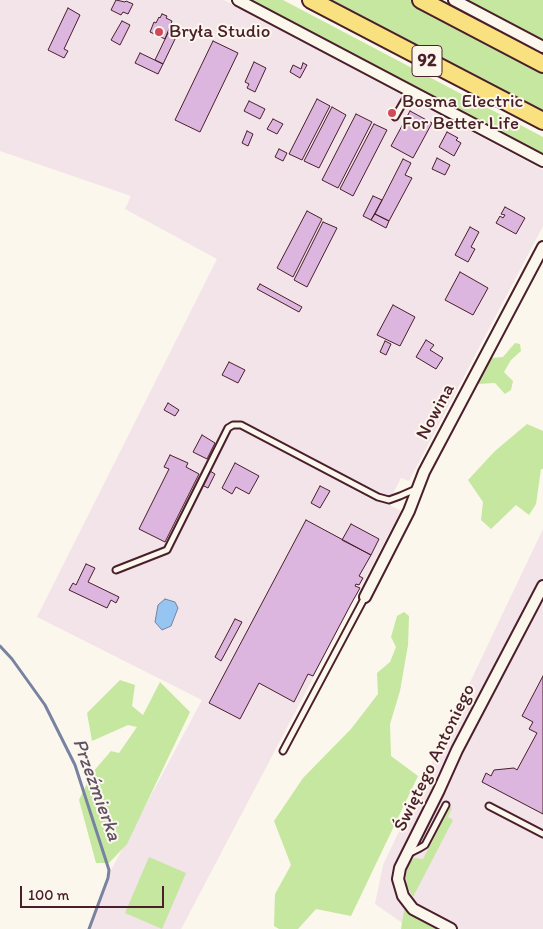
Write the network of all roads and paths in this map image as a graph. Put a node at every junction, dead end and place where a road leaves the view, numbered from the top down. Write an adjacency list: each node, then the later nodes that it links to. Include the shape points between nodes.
1 (238, 0): 7 (street)
2 (310, 0): 9 (main road, 92)
3 (421, 0): 6 (main road)
4 (454, 0): 5 (street)
5 (543, 47)
6 (543, 64)
7 (410, 91): 8 (lane); 10 (street)
8 (395, 117)
9 (543, 121)
10 (543, 161)
11 (543, 247): 12 (street, Nowina)
12 (418, 488): 13 (lane, via 389,500 378,497 241,425 233,425 228,428 167,550); 15 (street, Nowina)
13 (116, 570)
14 (543, 586): 20 (street, Świętego Antoniego, via 457,750)
15 (365, 597): 16 (lane)
16 (283, 751)
17 (446, 805): 20 (lane, via 425,845)
18 (489, 806): 19 (lane)
19 (543, 834)
20 (408, 854): 21 (street, Świętego Antoniego, via 398,880 403,896 413,909)
21 (451, 929)

